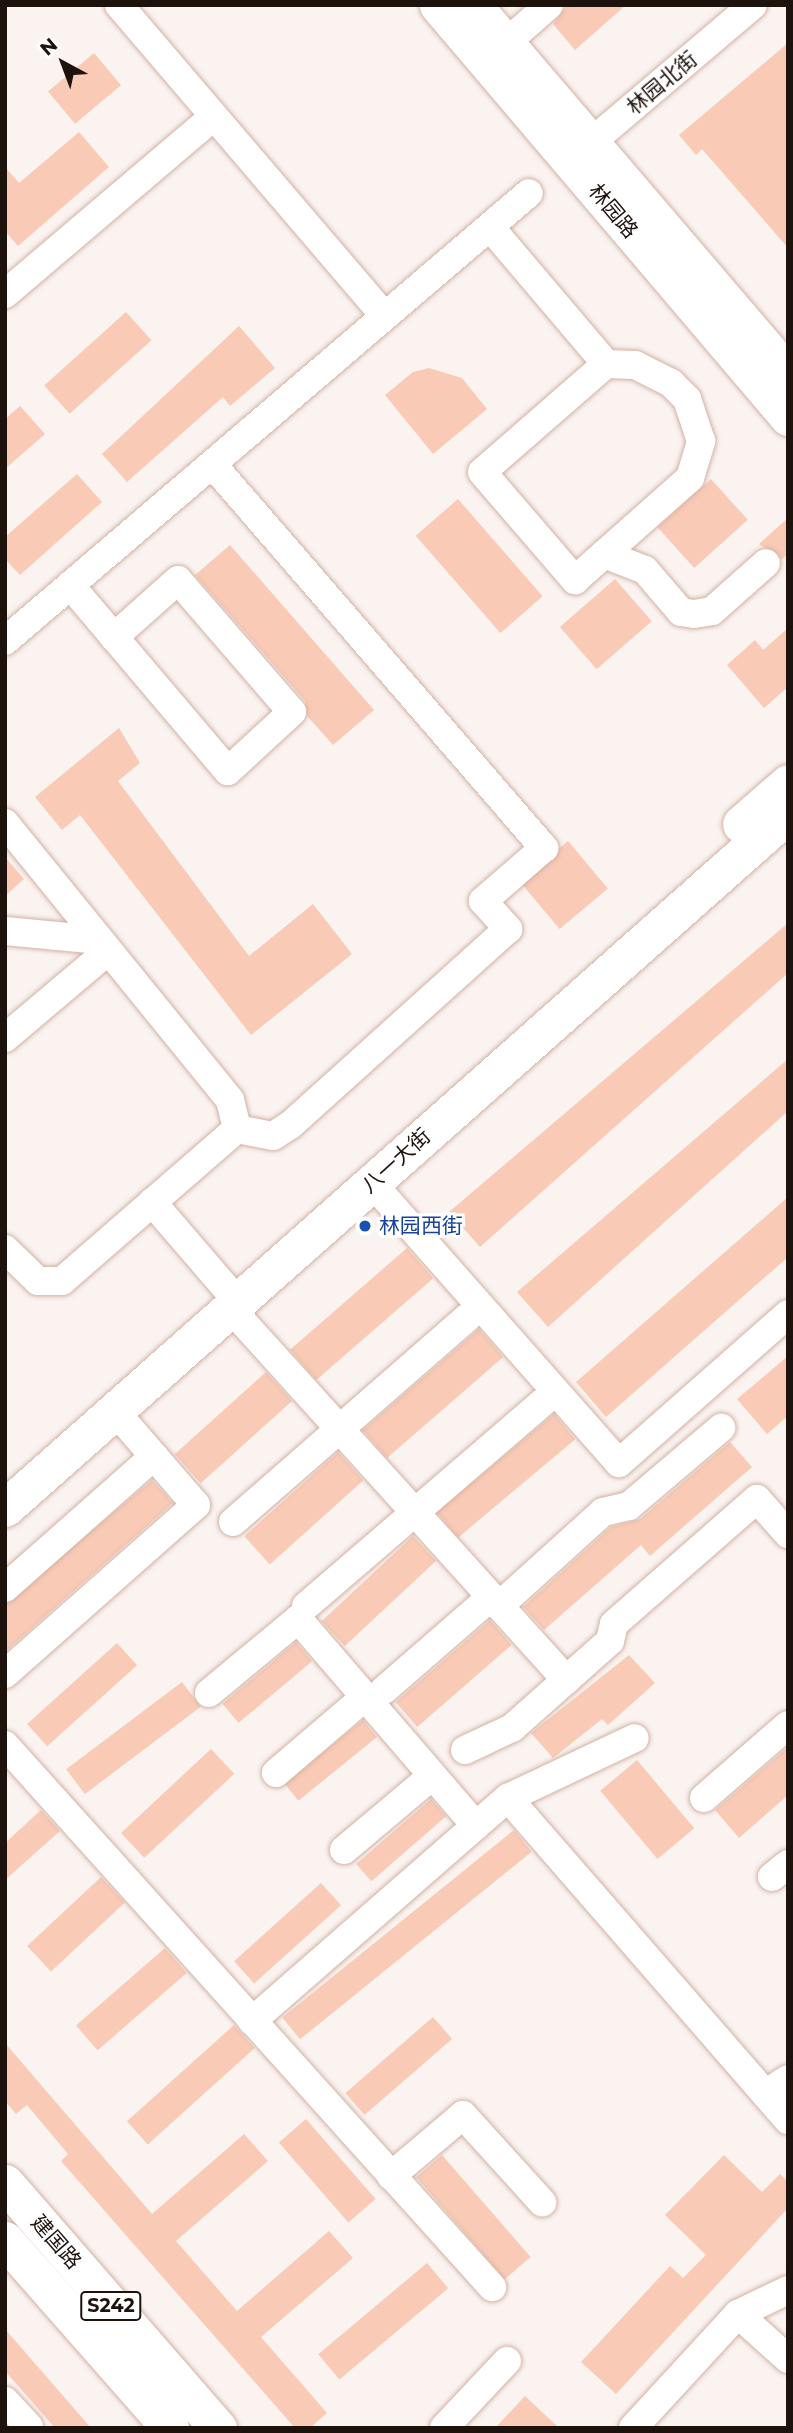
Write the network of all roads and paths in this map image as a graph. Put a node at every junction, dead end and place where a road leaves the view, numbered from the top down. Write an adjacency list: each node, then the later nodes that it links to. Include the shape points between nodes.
1 (119, 5): 7 (street)
2 (438, 5): 8 (main road, 林园路)
3 (473, 5): 6 (main road, 林园路)
4 (549, 5): 6 (street)
5 (753, 5): 8 (street, 林园北街)
6 (506, 43): 8 (main road, 林园路)
7 (213, 117): 11 (street); 12 (street)
8 (581, 152): 14 (main road, 林园路); 15 (main road, 林园路)
9 (529, 193): 10 (street)
10 (490, 227): 12 (street); 13 (street)
11 (5, 294)
12 (385, 316): 16 (street)
13 (606, 364): 17 (street, via 635,365 671,383 687,398 701,440 690,478); 17 (street, via 482,472 575,580)
14 (788, 374)
15 (787, 413)
16 (212, 464): 19 (street); 28 (street, via 544,848 483,901 508,929 498,939 290,1125 273,1136)
17 (604, 554): 18 (street, via 645,570 681,612 694,614 712,611)
18 (766, 563)
19 (70, 585): 20 (street); 21 (street)
20 (114, 637): 20 (street, via 228,771 292,712 178,580)
21 (5, 641)
22 (788, 783): 32 (main road, 八一大街)
23 (788, 814): 29 (main road, 八一大街)
24 (5, 823): 26 (street)
25 (5, 931): 26 (street)
26 (104, 945): 27 (street); 28 (street, via 230,1100)
27 (5, 1038)
28 (237, 1129): 30 (street)
29 (378, 1178): 32 (main road, 八一大街); 33 (street, via 619,1463); 35 (street)
30 (152, 1202): 31 (street, via 62,1281 38,1281); 32 (street)
31 (5, 1249)
32 (230, 1292): 37 (main road, 八一大街); 39 (street, via 242,1321); 41 (main road, 八一大街)
33 (788, 1314)
34 (468, 1317): 39 (street)
35 (561, 1377)
36 (542, 1402): 43 (street)
37 (114, 1411): 40 (street); 42 (main road, 八一大街)
38 (721, 1428): 47 (street, via 629,1506 603,1512)
39 (340, 1430): 43 (street); 44 (street)
40 (153, 1456): 46 (street); 49 (street, via 196,1505)
41 (5, 1475)
42 (5, 1508)
43 (414, 1513): 47 (street); 48 (street)
44 (233, 1522)
45 (788, 1534): 50 (street, via 757,1499 614,1624 610,1641)
46 (5, 1588)
47 (495, 1602): 50 (street); 52 (street)
48 (306, 1606)
49 (5, 1674)
50 (566, 1680): 56 (street, via 512,1728)
51 (209, 1693): 52 (street, via 298,1619)
52 (374, 1694): 57 (street); 58 (street)
53 (788, 1725): 60 (street)
54 (635, 1738): 59 (street)
55 (5, 1745): 63 (street)
56 (465, 1750)
57 (276, 1773)
58 (432, 1776): 61 (street); 62 (street)
59 (508, 1798): 61 (street); 64 (street)
60 (704, 1798)
61 (475, 1826): 63 (street)
62 (344, 1850)
63 (251, 2021): 66 (street)
64 (776, 2086): 65 (street)
65 (788, 2120)
66 (391, 2176): 68 (street, via 463,2115); 70 (street)
67 (5, 2183): 78 (main road, 建国路 / S242)
68 (542, 2202)
69 (8, 2247): 76 (main road, 建国路 / S242)
70 (492, 2287)
71 (788, 2290): 72 (street)
72 (738, 2314): 73 (street); 80 (street)
73 (788, 2359)
74 (507, 2361): 79 (street)
75 (5, 2401): 77 (street)
76 (155, 2423)
77 (29, 2427)
78 (218, 2428)
79 (444, 2428)
80 (633, 2428)

